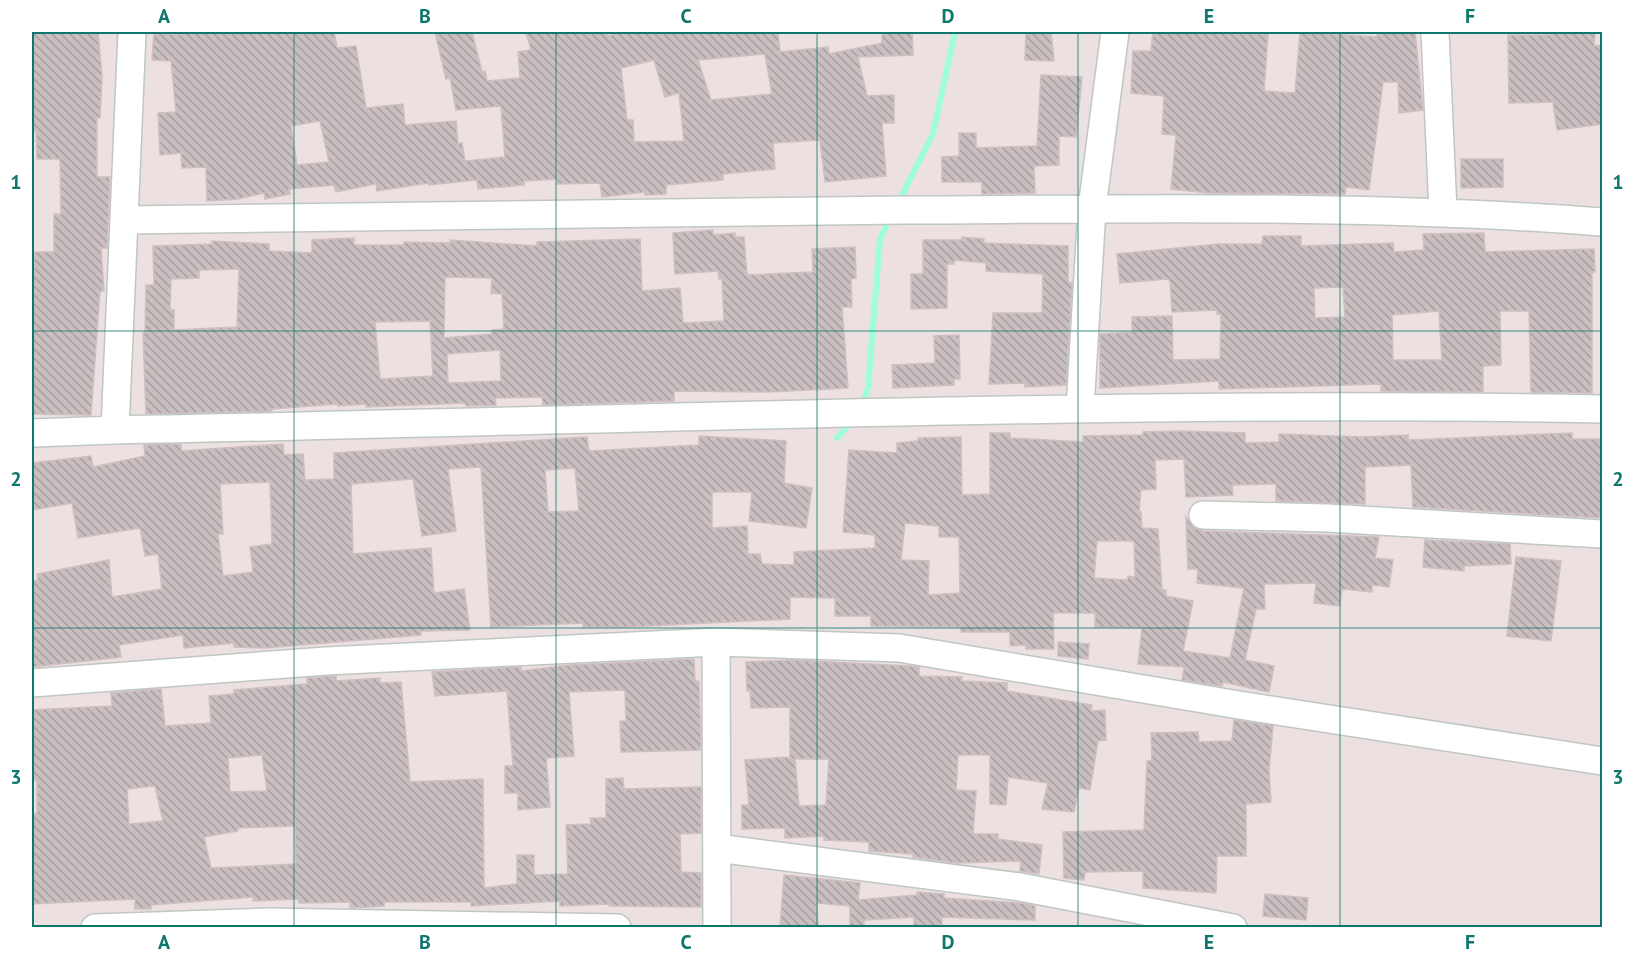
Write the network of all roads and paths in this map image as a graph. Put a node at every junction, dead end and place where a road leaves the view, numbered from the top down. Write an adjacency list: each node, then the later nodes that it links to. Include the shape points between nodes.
1 (132, 32): 6 (street)
2 (1115, 32): 4 (street)
3 (1435, 32): 5 (street)
4 (1092, 208): 5 (street); 6 (street); 8 (street)
5 (1443, 212): 7 (street)
6 (124, 220): 10 (street)
7 (1602, 222)
8 (1080, 409): 9 (street, via 1374,405); 10 (street)
9 (1602, 409)
10 (115, 430): 11 (street)
11 (32, 433)
12 (1203, 515): 13 (street)
13 (1602, 534)
14 (716, 642): 15 (street, via 326,661); 16 (street, via 899,648); 17 (street)
15 (32, 682)
16 (1602, 761)
17 (717, 848): 18 (street, via 1020,887); 21 (street)
18 (1180, 922): 22 (street)
19 (95, 927): 20 (street, via 269,922)
20 (617, 927)
21 (717, 927)
22 (1233, 927)

